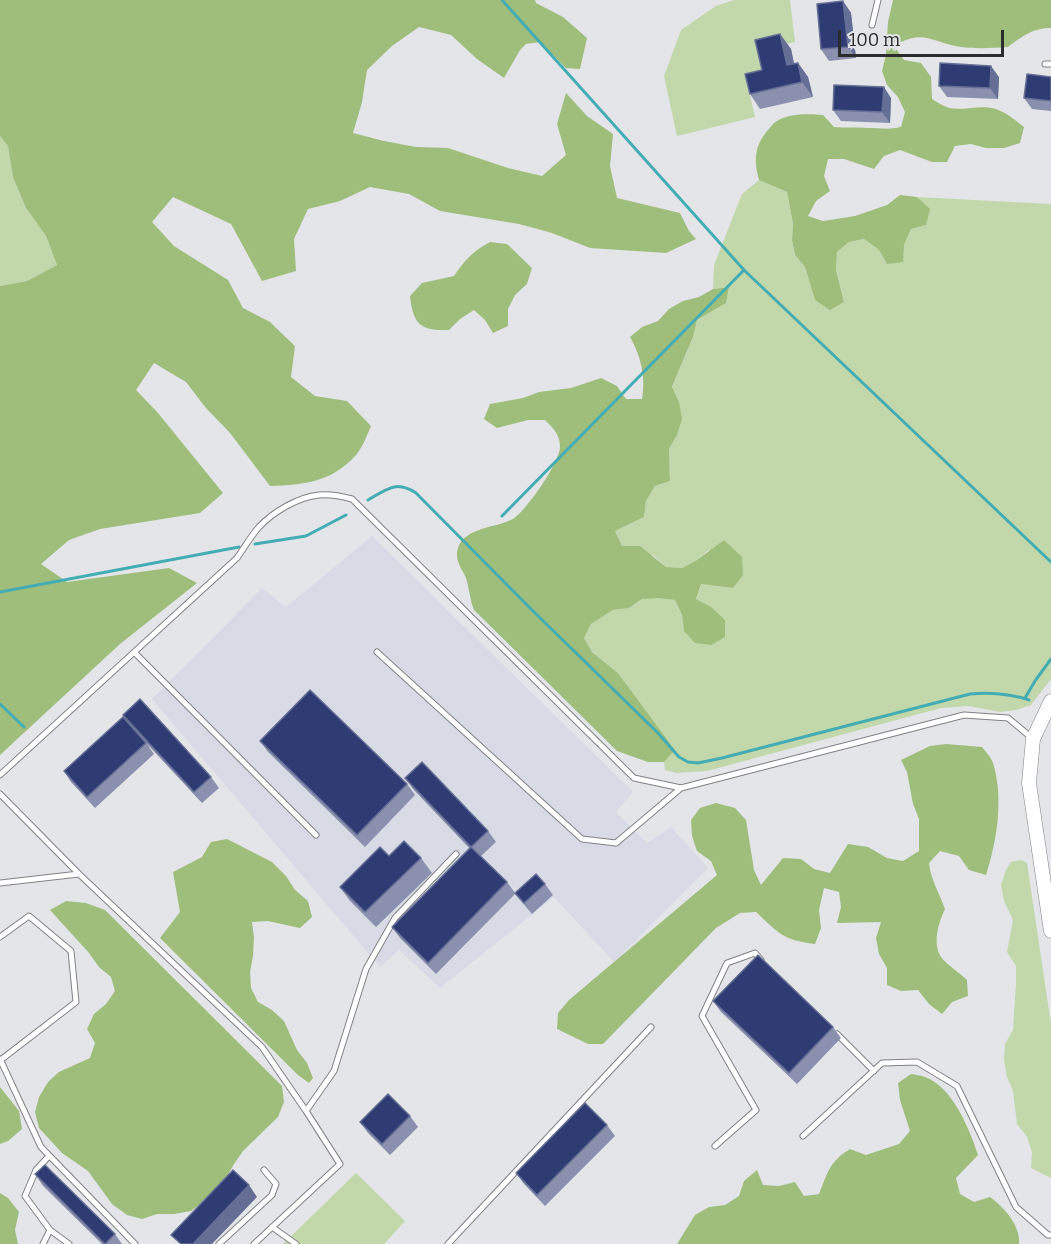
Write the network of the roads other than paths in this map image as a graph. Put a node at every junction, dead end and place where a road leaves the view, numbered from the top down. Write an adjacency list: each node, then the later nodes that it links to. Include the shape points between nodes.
1 (878, 0): 2 (lane)
2 (872, 25)
3 (377, 652): 8 (lane, via 582,839 616,843)
4 (135, 653): 7 (lane); 8 (lane, via 237,558 272,516 318,495 336,495 352,499 634,778); 10 (lane)
5 (1051, 700): 6 (street)
6 (1033, 739): 8 (lane, via 1008,718 964,716); 14 (street, via 1029,783)
7 (0, 775)
8 (681, 788)
9 (0, 794): 12 (lane)
10 (316, 835)
11 (456, 854): 21 (lane, via 395,918 366,969 334,1071)
12 (79, 874): 13 (lane); 21 (lane, via 262,1047)
13 (0, 883)
14 (1051, 931)
15 (0, 937): 19 (lane, via 29,916 71,951 76,1002)
16 (765, 966): 23 (lane, via 755,953 727,963 702,1016 756,1110)
17 (651, 1027): 35 (lane)
18 (833, 1030): 20 (lane)
19 (1, 1059): 24 (lane, via 41,1147)
20 (874, 1071): 22 (lane); 28 (lane, via 882,1063 917,1062 957,1086 1016,1207)
21 (306, 1111): 26 (lane, via 340,1164)
22 (803, 1136)
23 (715, 1146)
24 (49, 1156): 27 (lane, via 36,1170 26,1196); 31 (lane)
25 (264, 1170): 32 (lane, via 276,1184 272,1195)
26 (272, 1227): 33 (lane); 34 (lane)
27 (50, 1230): 29 (lane); 30 (lane)
28 (1051, 1235)
29 (43, 1244)
30 (69, 1244)
31 (135, 1244)
32 (219, 1244)
33 (254, 1244)
34 (296, 1244)
35 (448, 1244)

